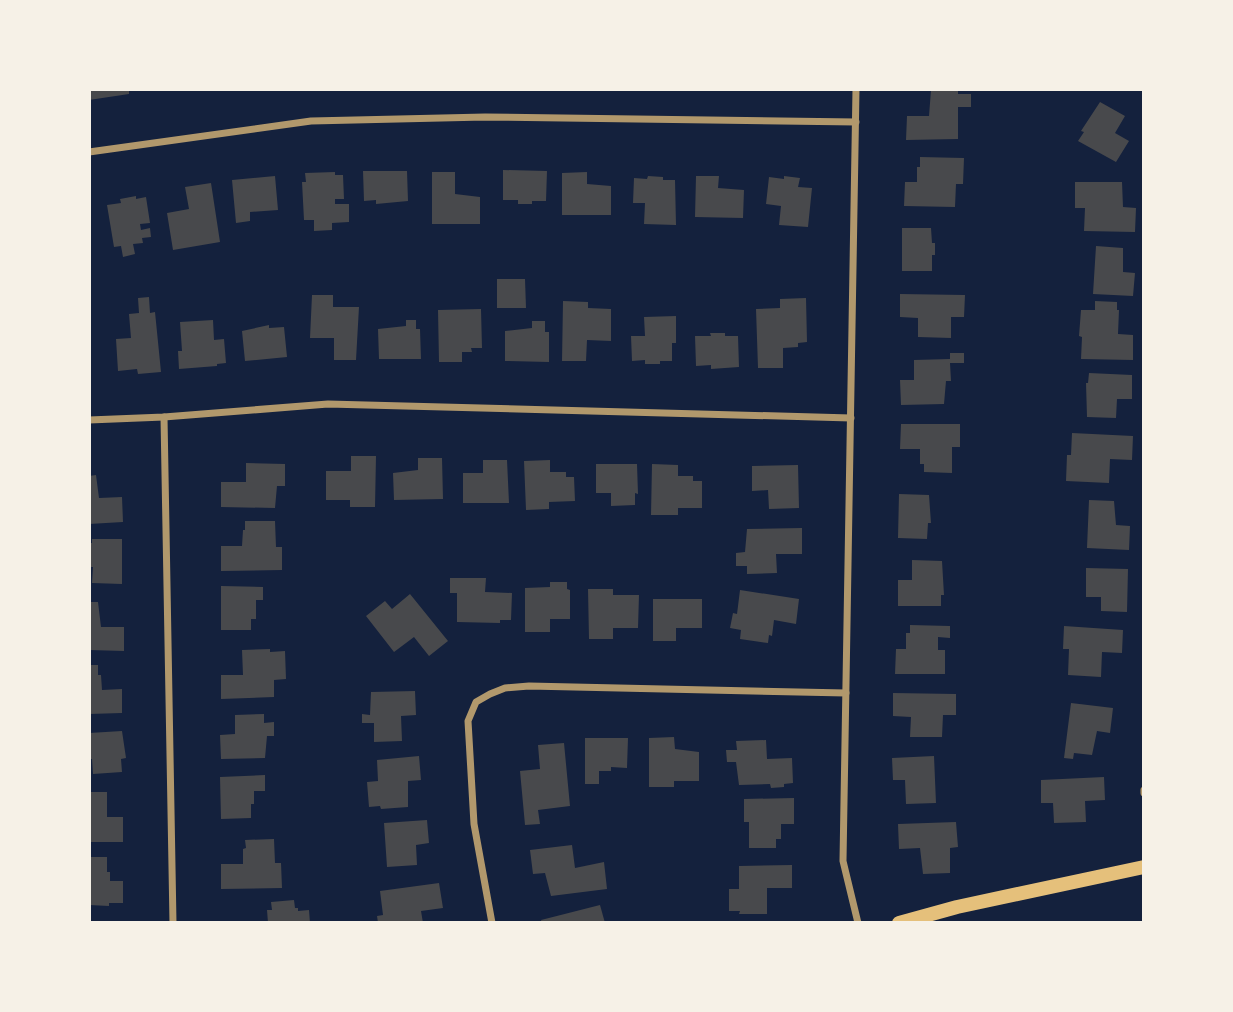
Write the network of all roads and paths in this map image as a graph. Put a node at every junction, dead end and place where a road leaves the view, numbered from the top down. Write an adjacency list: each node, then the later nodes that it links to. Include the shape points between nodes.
1 (856, 89): 2 (street)
2 (856, 122): 3 (street, via 485,117 311,121); 5 (street)
3 (89, 152)
4 (163, 417): 5 (street, via 328,404); 6 (street); 9 (street)
5 (851, 418): 7 (street)
6 (89, 420)
7 (846, 693): 10 (street, via 529,686 505,688 476,702 468,721 474,824); 11 (street, via 843,861)
8 (1144, 867): 12 (main road, via 957,906)
9 (173, 923)
10 (492, 923)
11 (859, 923)
12 (899, 923)

